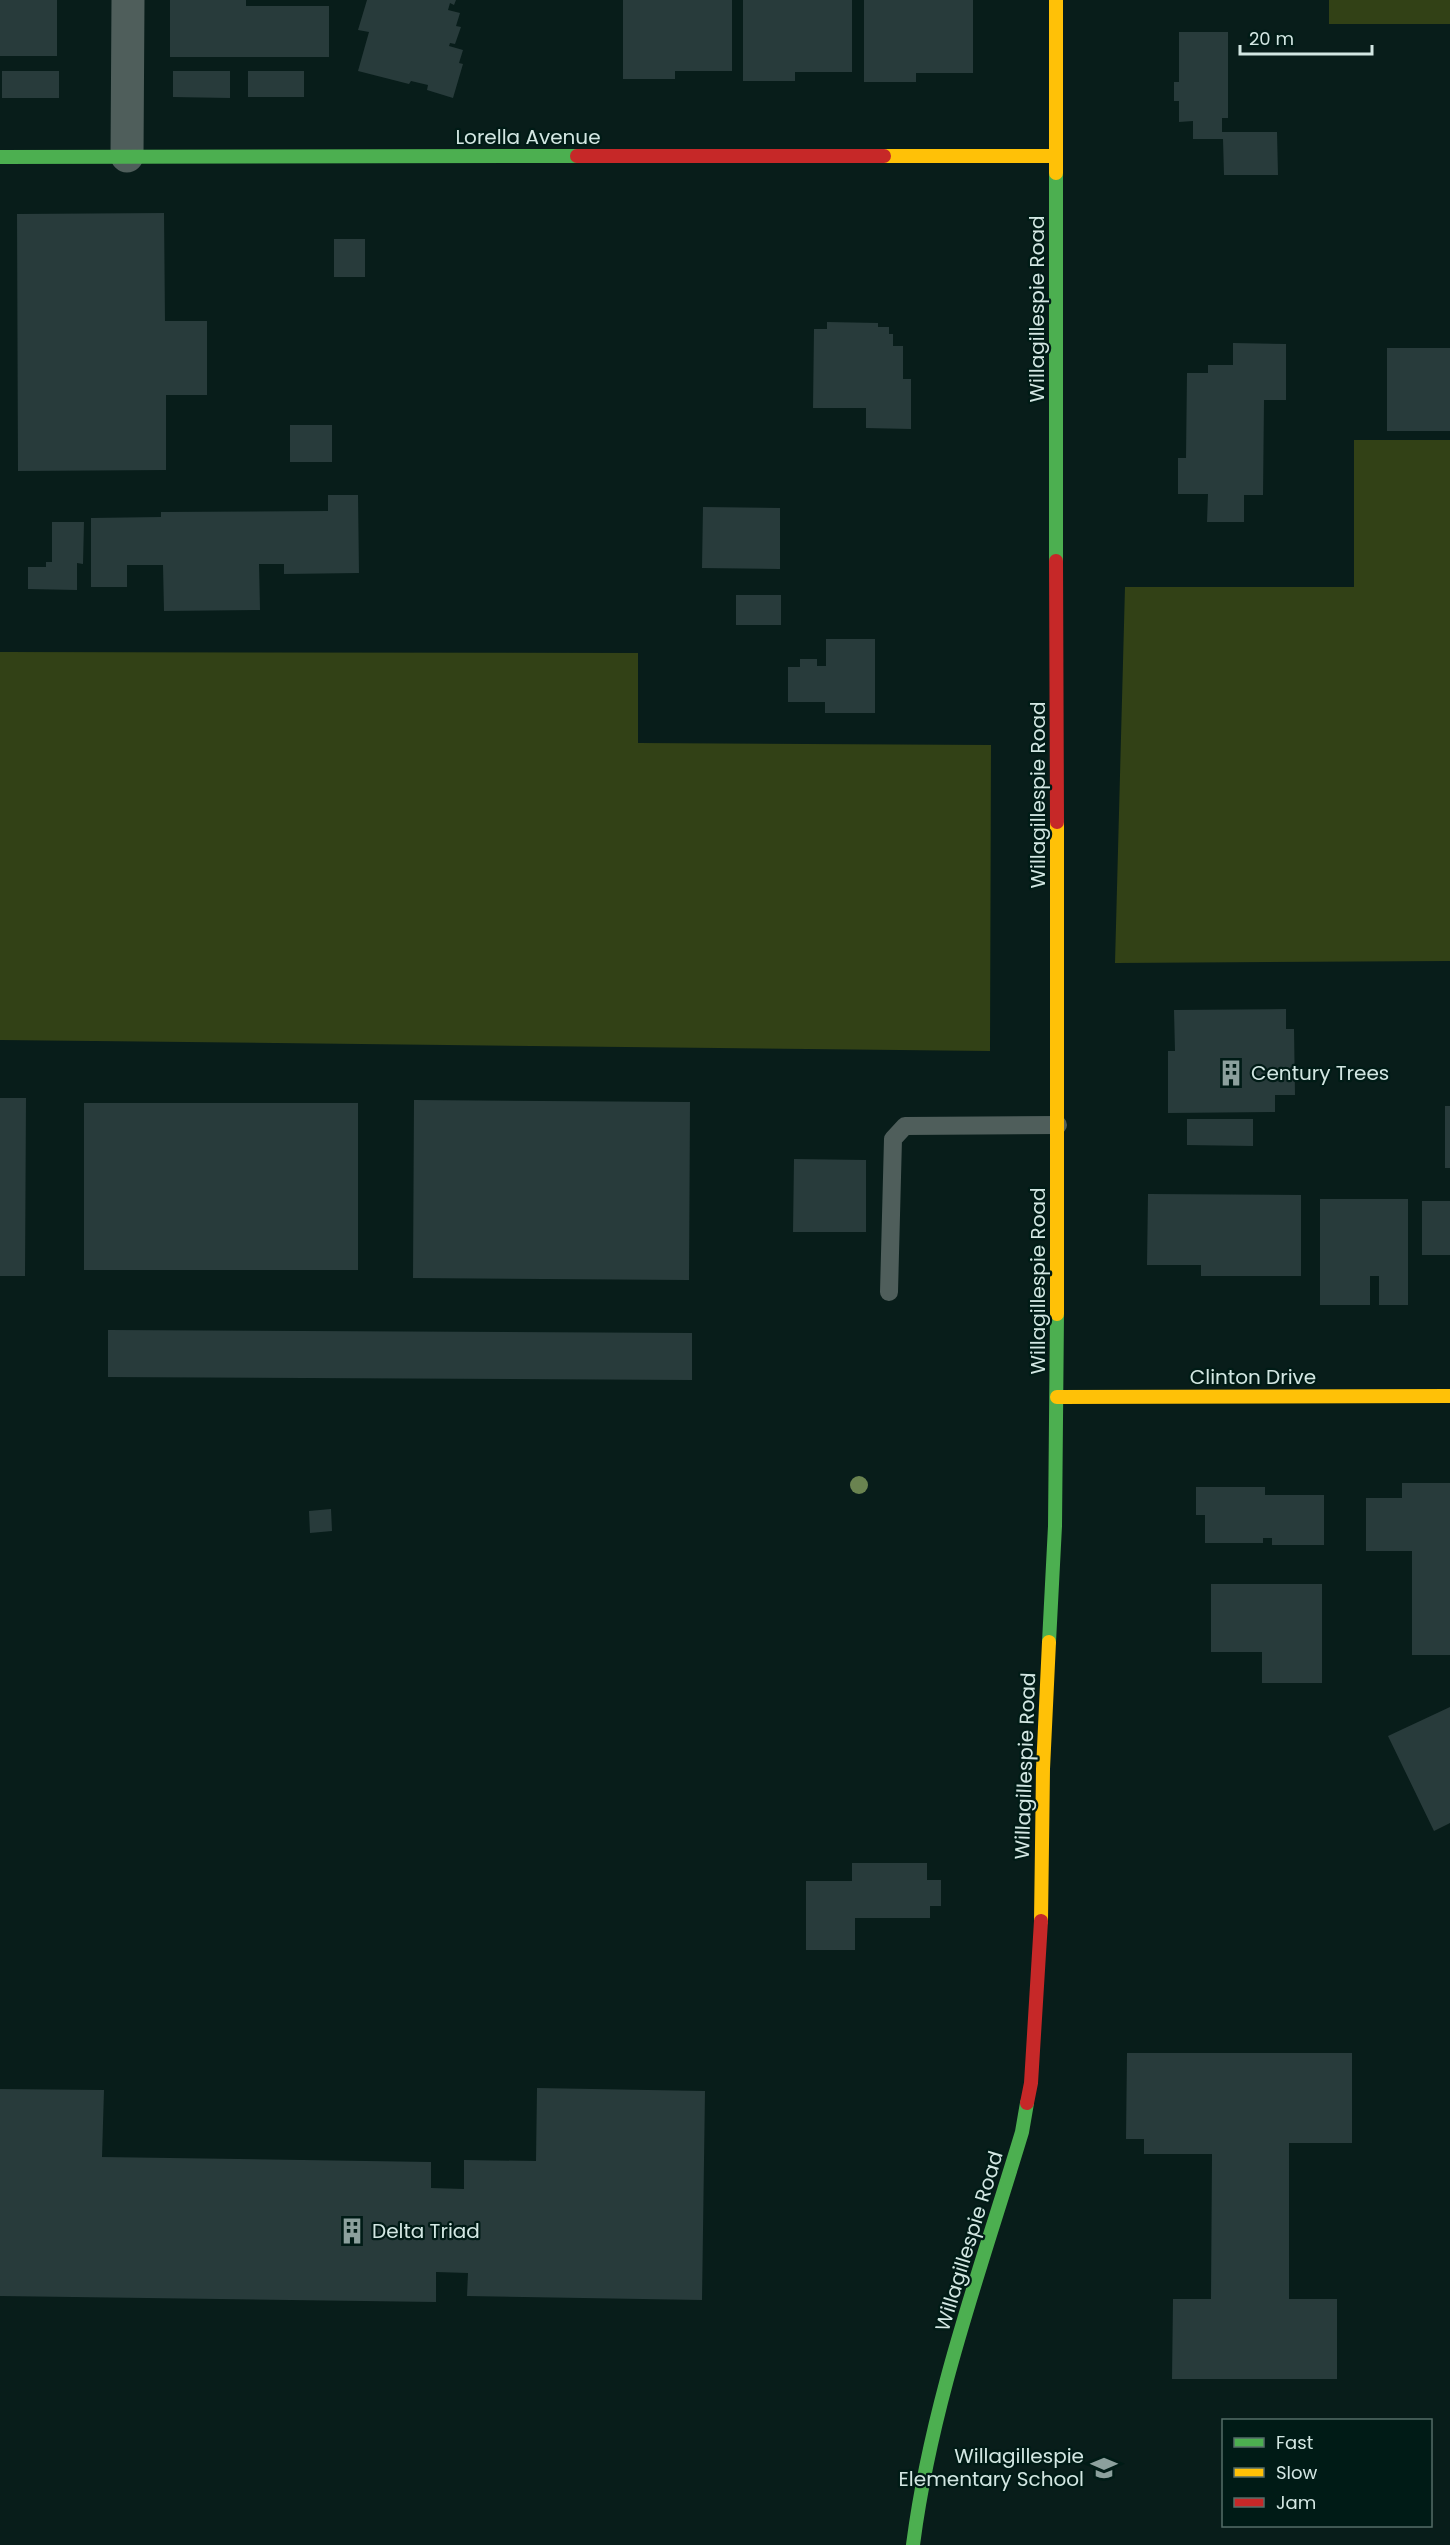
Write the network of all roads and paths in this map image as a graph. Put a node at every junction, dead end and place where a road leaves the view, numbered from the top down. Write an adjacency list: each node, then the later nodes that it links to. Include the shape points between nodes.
1 (128, 0): 3 (street)
2 (1056, 0): 4 (main road, Willagillespie Road)
3 (127, 156): 4 (main road, Lorella Avenue); 5 (main road, Lorella Avenue)
4 (1056, 156): 6 (main road, Willagillespie Road)
5 (0, 157)
6 (1058, 1125): 7 (lane, via 905,1126 893,1139); 9 (main road, Willagillespie Road)
7 (889, 1292)
8 (1450, 1396): 9 (main road, Clinton Drive)
9 (1057, 1397): 10 (main road, Willagillespie Road, via 1055,1526 1042,1769 1040,1955 1031,2083 1022,2132 938,2409)
10 (913, 2545)

